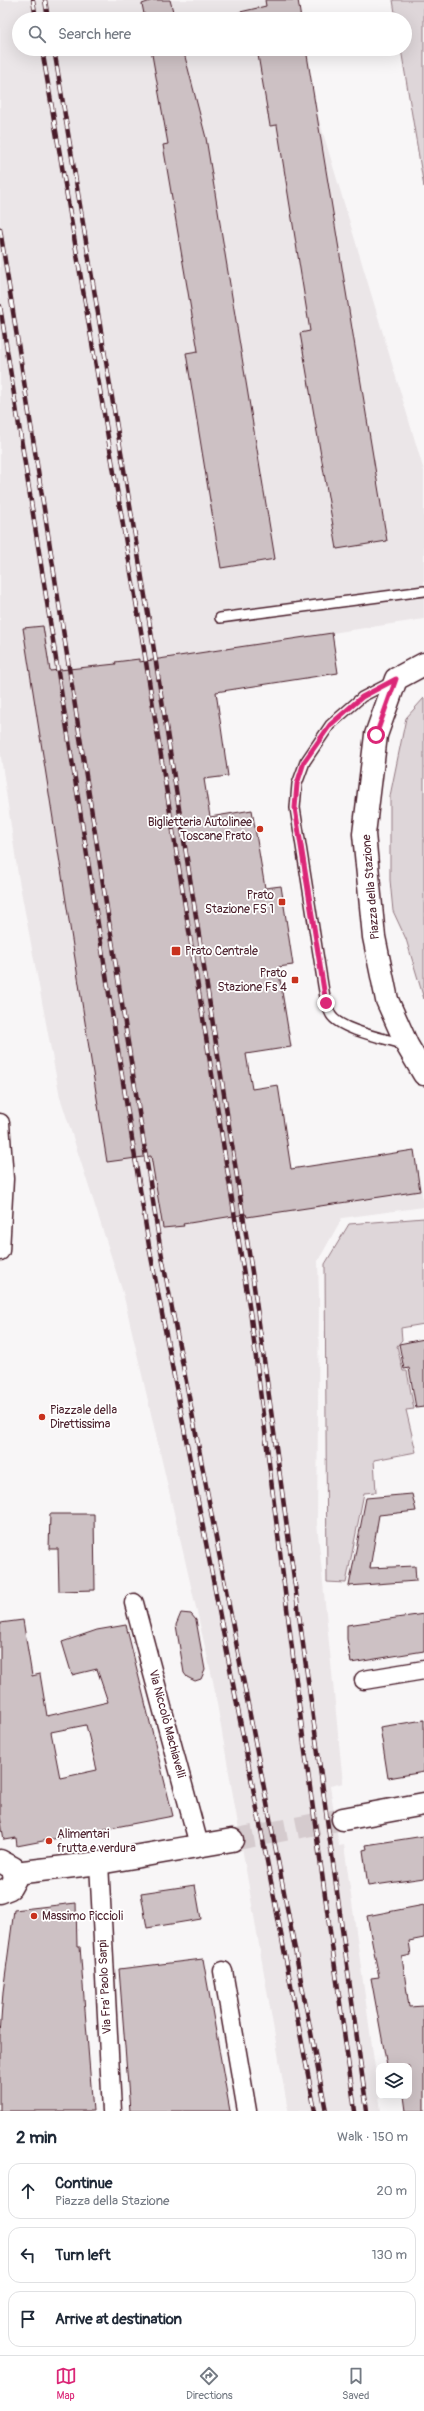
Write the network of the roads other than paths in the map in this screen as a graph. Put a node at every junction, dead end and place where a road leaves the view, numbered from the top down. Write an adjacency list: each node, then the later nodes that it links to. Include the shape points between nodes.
1 (424, 591): 2 (lane)
2 (220, 618)
3 (424, 664): 4 (street)
4 (396, 679): 5 (street, Piazza della Stazione, via 376,735 364,834 369,895 387,1000); 5 (lane, via 362,697 330,725 304,762 297,784 295,808 326,1003 332,1016 343,1025)
5 (407, 1045): 6 (street, Piazza della Stazione)
6 (424, 1074)
7 (0, 1123): 8 (street, via 4,1179)
8 (0, 1251)
9 (134, 1603): 15 (street, Via Niccolò Machiavelli)
10 (424, 1670): 11 (street)
11 (364, 1680)
12 (424, 1804): 13 (street)
13 (343, 1819)
14 (232, 1840): 15 (street)
15 (200, 1845): 16 (street)
16 (98, 1863): 17 (street); 20 (street, Via Fra' Paolo Sarpi)
17 (7, 1867): 18 (street, via 14,1884)
18 (0, 1892)
19 (223, 1971): 21 (street)
20 (112, 2111)
21 (247, 2111)

